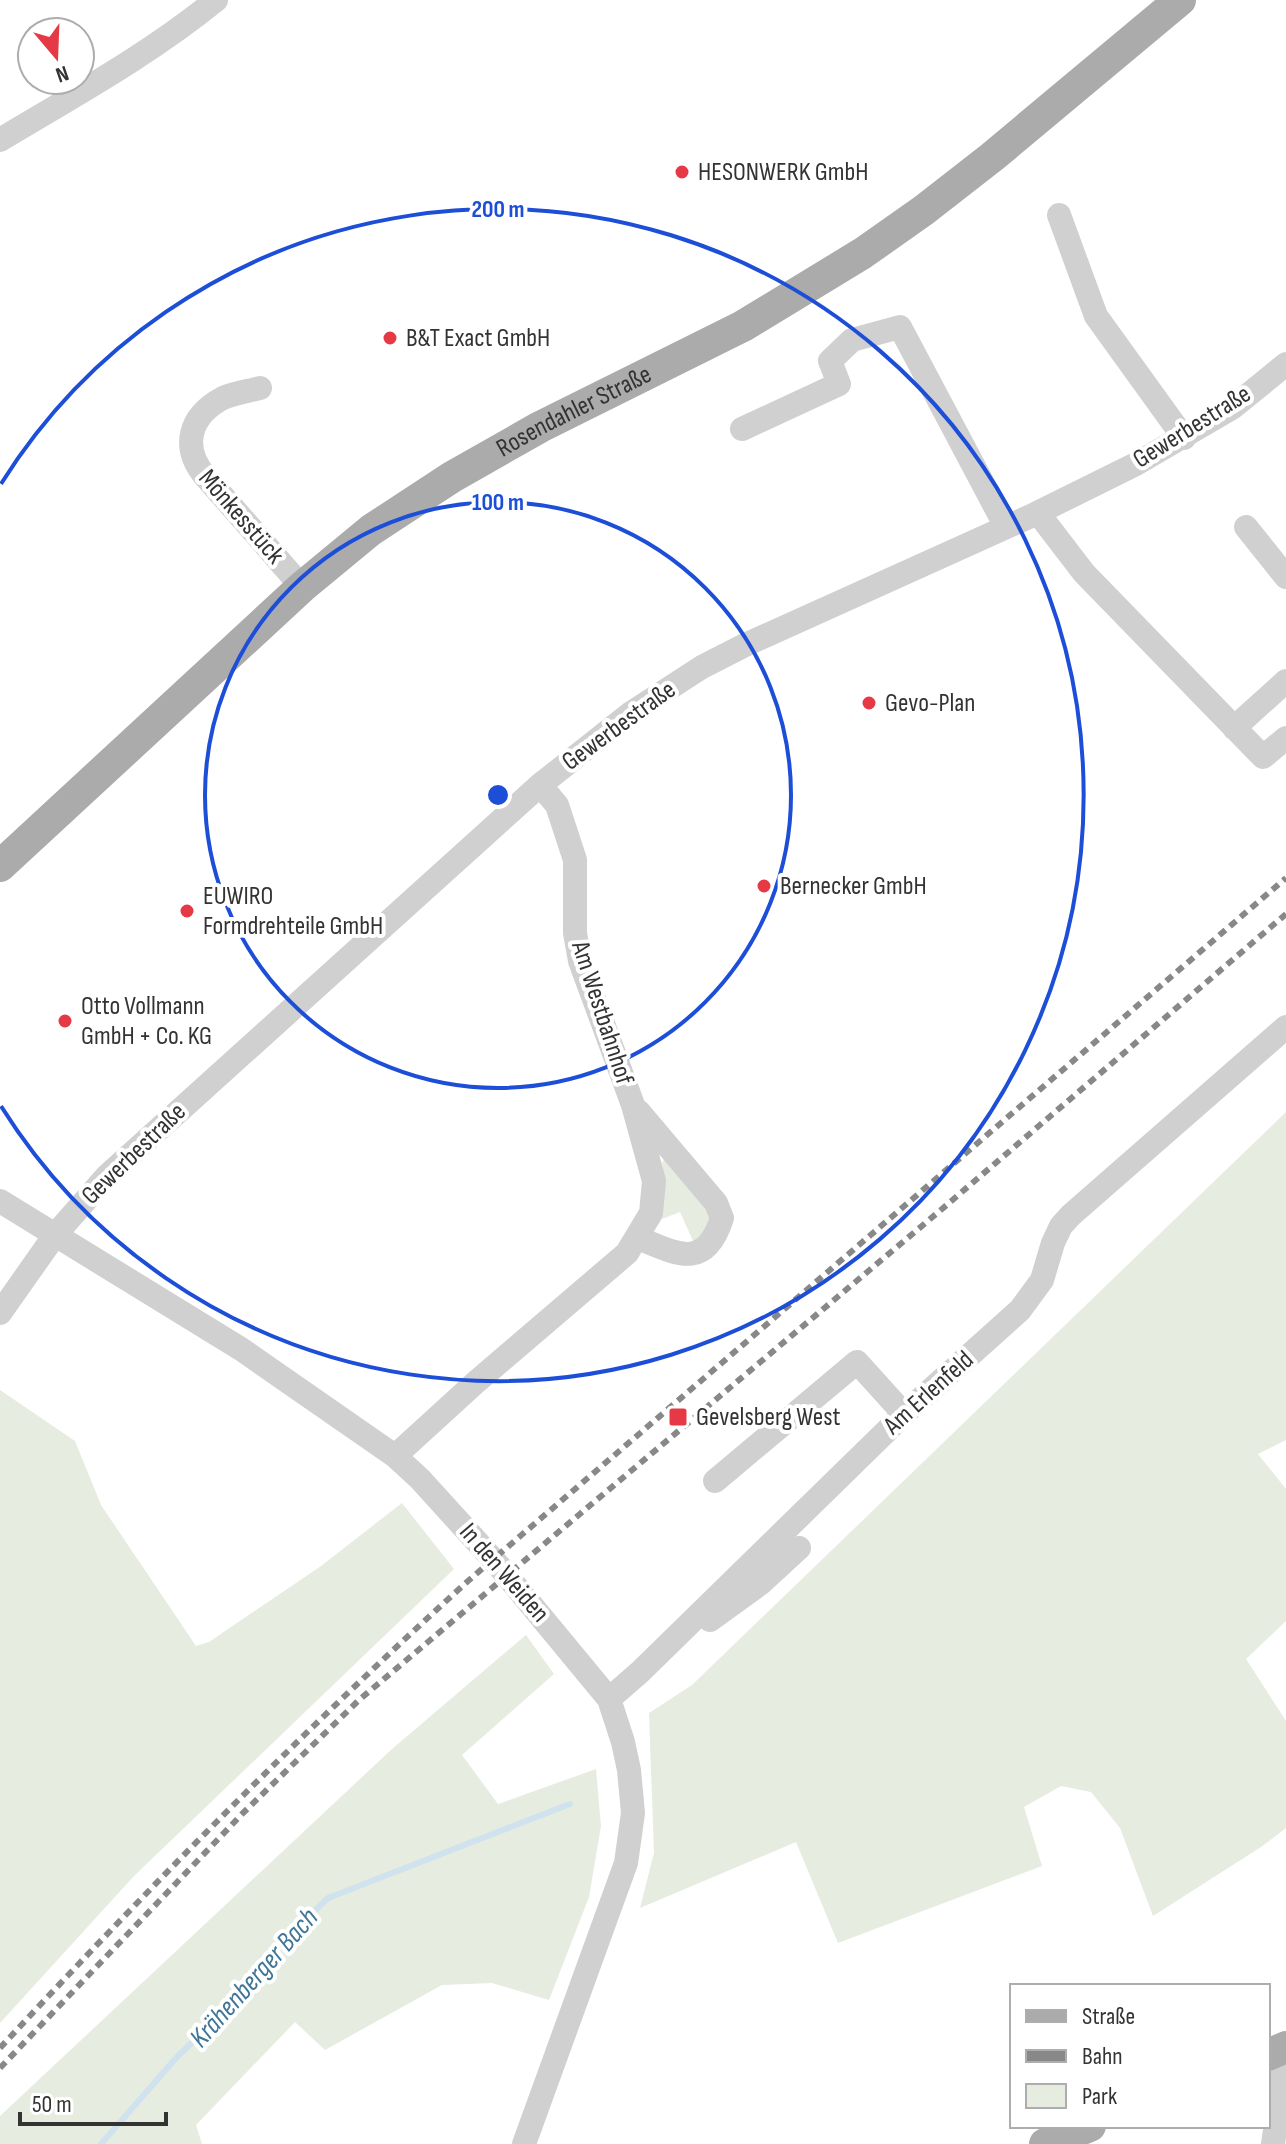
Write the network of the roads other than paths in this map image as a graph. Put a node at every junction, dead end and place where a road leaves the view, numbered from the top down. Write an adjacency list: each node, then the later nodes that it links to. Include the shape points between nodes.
1 (216, 0): 3 (street, via 148,49)
2 (1180, 0): 13 (main road, Rosendahler Straße, via 992,157 863,253 743,326 452,477 371,530)
3 (0, 140)
4 (1059, 215): 8 (street, via 1096,316)
5 (1286, 364): 8 (street, Gewerbestraße)
6 (260, 388): 13 (street, Mönkesstück, via 224,398 206,411 191,437 191,456)
7 (742, 429): 10 (street, via 839,384 830,361 852,340 900,327)
8 (1184, 438): 9 (street, Gewerbestraße)
9 (1038, 513): 10 (street, Gewerbestraße); 15 (street, via 1084,573)
10 (1006, 527): 17 (street, Gewerbestraße, via 702,667 631,713)
11 (1246, 527): 12 (street)
12 (1286, 577)
13 (302, 587): 18 (main road, Rosendahler Straße)
14 (1286, 681): 15 (street)
15 (1234, 728): 16 (street, via 1263,757)
16 (1286, 738)
17 (540, 785): 20 (street, Am Westbahnhof, via 566,827 575,860 580,961); 22 (street, Gewerbestraße, via 107,1176)
18 (0, 866)
19 (1286, 1027): 25 (street, Am Erlenfeld, via 1071,1215 1053,1243 1042,1280 1020,1310)
20 (633, 1105): 23 (street, Am Westbahnhof, via 654,1181 651,1213); 23 (street, Am Westbahnhof, via 716,1203 722,1218 716,1237 694,1254)
21 (0, 1201): 22 (street, In den Weiden)
22 (55, 1235): 24 (street, Gewerbestraße); 26 (street, In den Weiden, via 241,1349)
23 (638, 1238): 26 (street, Am Westbahnhof)
24 (0, 1313)
25 (904, 1414): 27 (street, via 857,1362); 29 (street, Am Erlenfeld)
26 (395, 1456): 30 (street, In den Weiden, via 489,1555)
27 (715, 1481)
28 (799, 1548): 29 (street, via 700,1627)
29 (682, 1630): 30 (street, Am Erlenfeld)
30 (609, 1699): 33 (street, In den Weiden, via 629,1770 633,1813 626,1863)
31 (1276, 2051): 35 (street, via 1283,2076)
32 (1085, 2128): 34 (main road)
33 (524, 2144)
34 (1045, 2144)
35 (1273, 2144)

